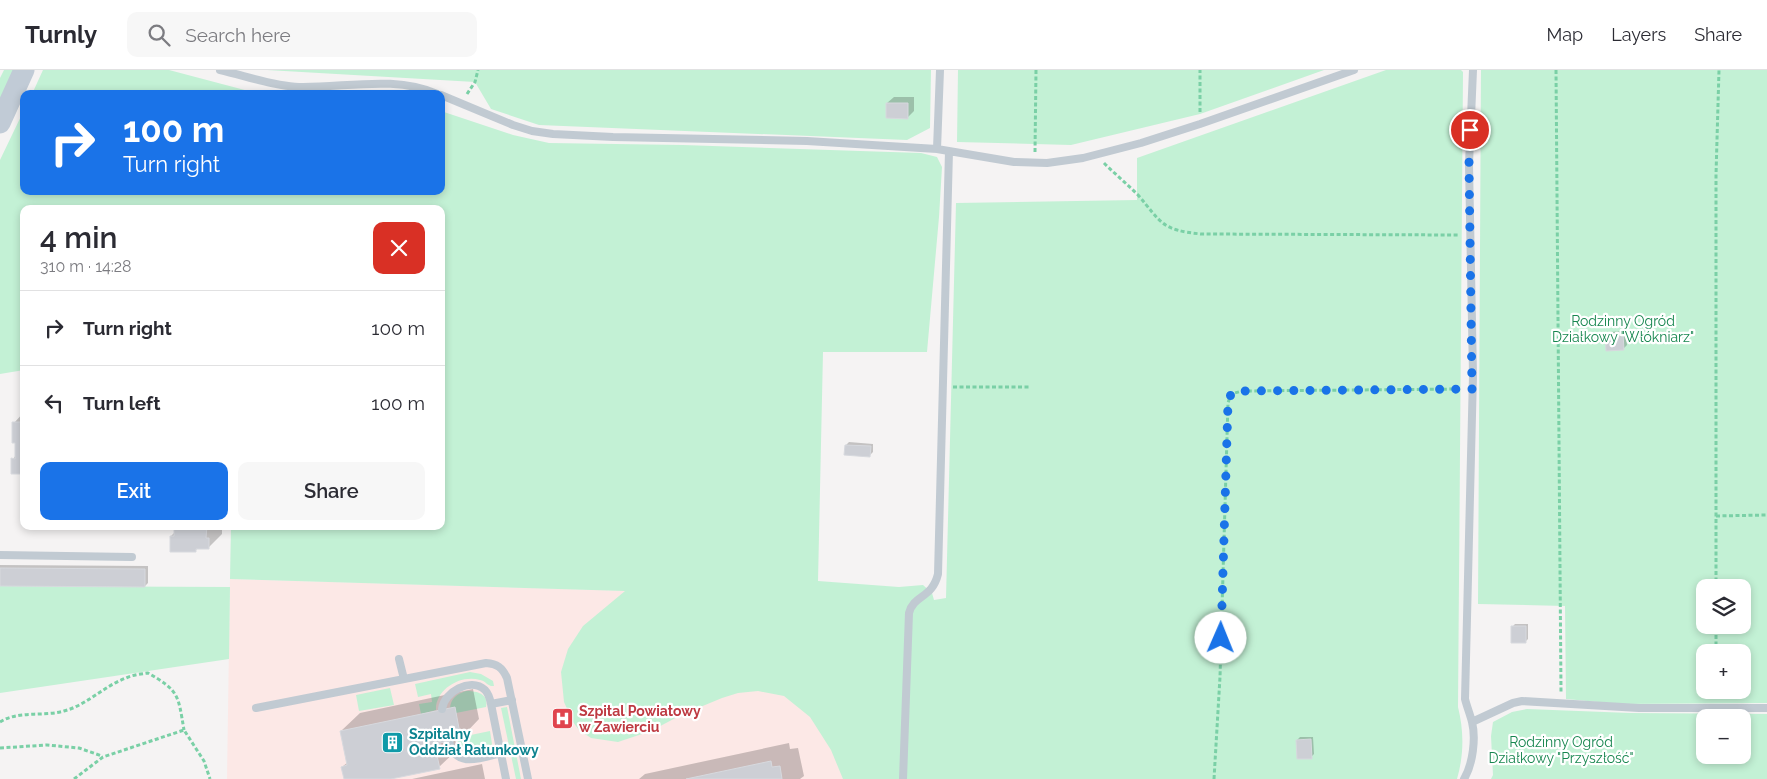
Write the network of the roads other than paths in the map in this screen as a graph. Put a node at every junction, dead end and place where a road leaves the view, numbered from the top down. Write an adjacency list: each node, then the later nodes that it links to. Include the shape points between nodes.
1 (24, 70): 8 (street)
2 (220, 70): 6 (lane, via 297,87 376,84)
3 (940, 70): 9 (lane)
4 (1354, 70): 10 (lane, via 1200,124 1095,155 1035,163)
5 (1472, 70): 20 (lane, via 1469,164 1472,389 1465,699)
6 (430, 90)
7 (445, 97): 9 (lane, via 513,125 553,134 807,141)
8 (0, 123)
9 (937, 149): 10 (lane)
10 (949, 151): 25 (lane, via 938,574 933,588 914,602 909,613)
11 (0, 555): 12 (lane)
12 (132, 557)
13 (400, 659): 14 (lane)
14 (404, 679): 15 (lane, via 486,663 496,664 504,670); 17 (lane)
15 (512, 700): 16 (lane); 24 (lane)
16 (491, 704): 19 (lane, via 484,690 470,686 453,691); 22 (lane)
17 (256, 708)
18 (1767, 708): 20 (lane, via 1639,708 1532,701 1513,703)
19 (442, 709)
20 (1472, 722): 26 (lane, via 1472,752)
21 (449, 742): 22 (lane, via 453,753 462,758 475,759)
22 (501, 753): 23 (lane)
23 (506, 779)
24 (528, 779)
25 (903, 779)
26 (1464, 779)

